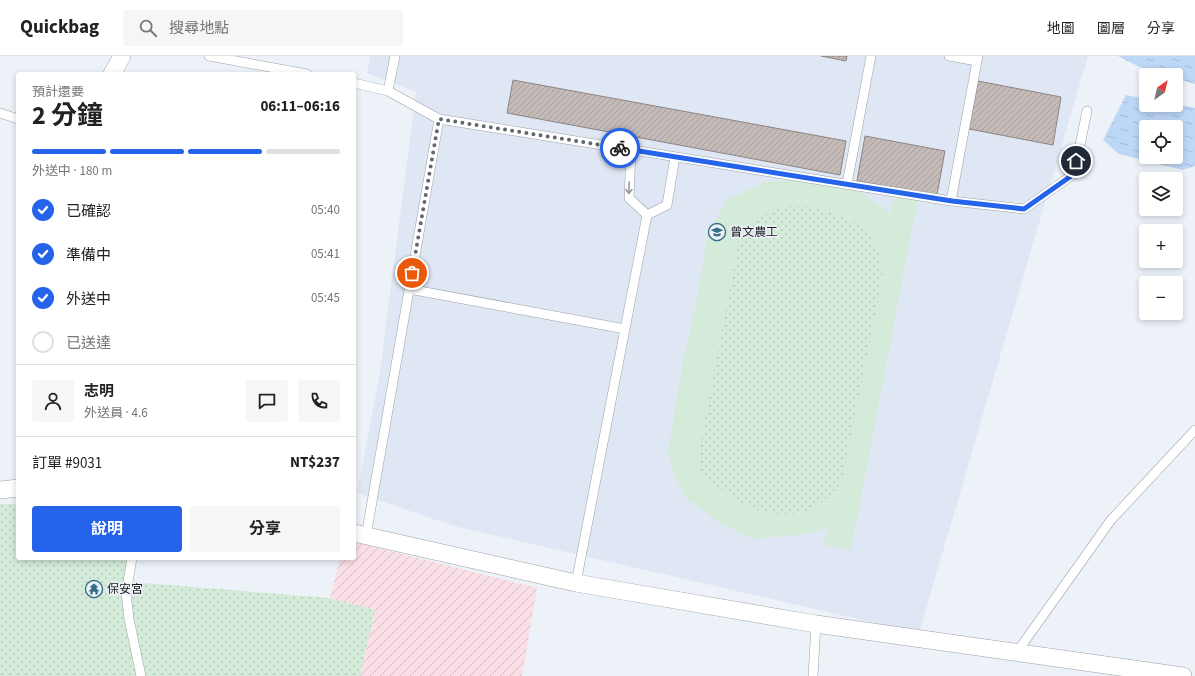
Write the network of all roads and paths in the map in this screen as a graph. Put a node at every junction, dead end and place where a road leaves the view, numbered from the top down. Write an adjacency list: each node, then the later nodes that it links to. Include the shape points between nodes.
1 (122, 56): 7 (street)
2 (209, 56): 8 (lane)
3 (395, 56): 10 (lane)
4 (871, 56): 17 (lane)
5 (949, 56): 6 (lane)
6 (977, 58): 18 (lane)
7 (113, 72)
8 (296, 72)
9 (356, 83): 10 (lane)
10 (388, 91): 14 (lane)
11 (1087, 111): 18 (lane, via 1074,174 1024,209)
12 (0, 113): 13 (lane)
13 (16, 117)
14 (439, 119): 15 (lane); 20 (lane)
15 (631, 150): 16 (lane); 19 (lane, one-way to 19, via 629,198)
16 (675, 157): 17 (lane); 19 (lane, via 667,205)
17 (847, 184): 18 (lane)
18 (952, 201)
19 (647, 215): 21 (lane)
20 (409, 289): 21 (lane); 25 (lane)
21 (625, 329): 27 (lane)
22 (1195, 430): 29 (lane, via 1111,520)
23 (16, 488): 24 (street)
24 (0, 490)
25 (360, 534): 27 (street)
26 (132, 560): 30 (lane, via 126,593)
27 (576, 583): 28 (street)
28 (816, 624): 29 (street); 31 (lane)
29 (1017, 652): 32 (street)
30 (141, 676)
31 (813, 676)
32 (1183, 676)

